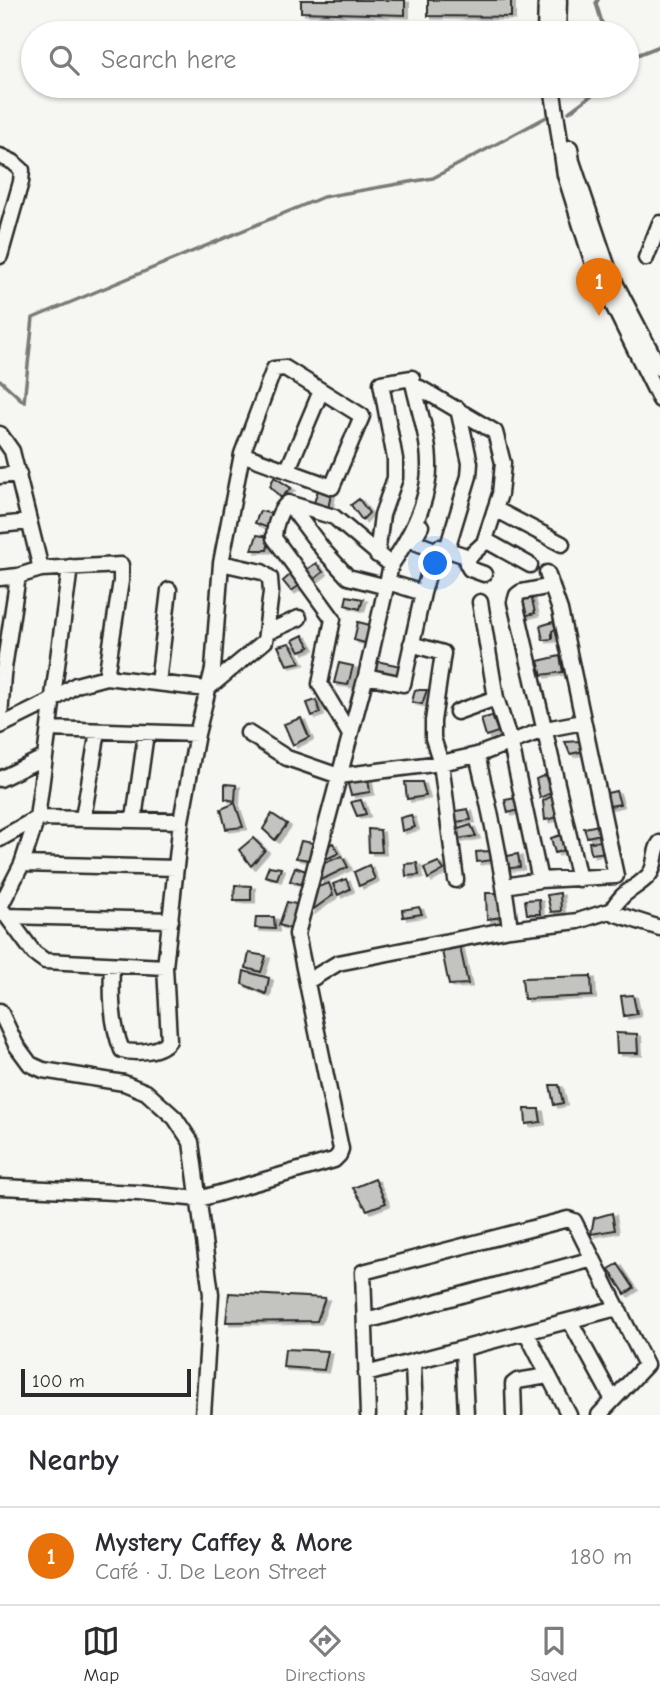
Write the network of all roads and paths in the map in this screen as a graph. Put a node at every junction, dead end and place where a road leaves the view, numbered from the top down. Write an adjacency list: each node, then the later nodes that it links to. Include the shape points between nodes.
1 (546, 0): 3 (street)
2 (559, 0): 4 (street)
3 (545, 21)
4 (558, 21)
5 (554, 98): 13 (street, via 565,175 594,267)
6 (563, 98): 11 (street, via 572,162 609,271)
7 (0, 156): 9 (street, via 22,170)
8 (660, 223): 10 (street)
9 (0, 256)
10 (646, 258)
11 (660, 369)
12 (321, 390): 16 (street, via 285,368 274,369); 17 (street); 17 (street, via 362,416 332,487)
13 (660, 400)
14 (458, 409): 21 (street, via 495,432 503,463); 26 (street, via 469,476); 26 (street, via 420,388 435,465 416,535 417,542)
15 (0, 434): 18 (street, via 12,451)
16 (242, 454): 17 (street); 29 (street)
17 (288, 469)
18 (19, 474): 19 (street); 22 (street)
19 (0, 475)
20 (288, 503): 27 (street, via 334,517); 37 (street, via 348,577); 61 (street, via 282,507 274,538 333,619 320,684)
21 (495, 509): 24 (street); 25 (street)
22 (29, 522): 23 (street); 33 (street)
23 (0, 525)
24 (485, 540): 28 (street); 31 (street)
25 (562, 544)
26 (441, 550): 28 (street); 39 (street)
27 (377, 555): 30 (street); 30 (street, via 382,515 395,478 381,383 412,378 429,464 427,485 411,533)
28 (469, 556): 34 (street, via 467,567)
29 (221, 563): 43 (street, via 270,578); 49 (street, via 213,669)
30 (391, 565): 37 (street)
31 (530, 565)
32 (71, 567): 33 (street); 47 (street, via 121,565); 51 (street)
33 (41, 569): 35 (street)
34 (484, 574)
35 (18, 576): 36 (street); 42 (street)
36 (0, 578)
37 (387, 584): 39 (street); 46 (street)
38 (169, 590): 48 (street)
39 (423, 593): 44 (street)
40 (480, 602): 50 (street)
41 (299, 618): 43 (street)
42 (6, 625): 45 (street)
43 (268, 632): 49 (street, via 265,641)
44 (411, 644): 46 (street, via 403,684); 66 (street, via 443,653 433,721)
45 (2, 675): 53 (street)
46 (366, 676): 61 (street)
47 (106, 677): 48 (street); 51 (street, via 76,685)
48 (159, 683): 49 (street)
49 (207, 689): 62 (street)
50 (496, 698): 52 (street); 63 (street)
51 (51, 701): 55 (street); 56 (street)
52 (457, 712)
53 (0, 717)
54 (583, 722): 57 (street); 57 (street, via 550,579 515,598); 77 (street, via 616,876)
55 (0, 726)
56 (49, 729): 58 (street); 65 (street)
57 (546, 730): 63 (street); 77 (street)
58 (98, 731): 59 (street); 70 (street)
59 (146, 733): 62 (street); 71 (street)
60 (248, 733): 67 (street, via 287,758)
61 (349, 733): 67 (street)
62 (197, 734): 72 (street)
63 (511, 744): 64 (street); 79 (street)
64 (477, 755): 66 (street); 80 (street)
65 (45, 757): 68 (street); 69 (street)
66 (441, 763): 67 (street); 78 (street)
67 (339, 776): 88 (street, via 297,934)
68 (0, 779)
69 (37, 818): 70 (street); 73 (street); 75 (street)
70 (83, 818): 71 (street)
71 (134, 819): 72 (street)
72 (181, 821): 76 (street)
73 (0, 839)
74 (660, 843): 81 (street, via 649,876 619,898)
75 (22, 864): 76 (street); 82 (street)
76 (177, 868): 83 (street)
77 (579, 879): 79 (street)
78 (456, 880)
79 (540, 880): 80 (street)
80 (505, 886): 85 (street)
81 (612, 911): 84 (street); 85 (street)
82 (3, 912): 83 (street); 86 (street, via 45,961)
83 (171, 920): 87 (street)
84 (660, 928)
85 (510, 929): 88 (street, via 338,963)
86 (112, 965): 87 (street); 87 (street, via 117,1039 122,1050 132,1053 163,1047 169,1040)
87 (165, 967)
88 (308, 981): 91 (street, via 340,1155)
89 (0, 1011): 91 (street, via 30,1064 124,1083 146,1092 175,1118 191,1142)
90 (0, 1187): 91 (street)
91 (200, 1199): 102 (street, via 211,1294)
92 (593, 1259): 93 (street); 94 (street); 94 (street, via 574,1221 568,1219 363,1272)
93 (617, 1308): 95 (street); 101 (street, via 646,1365)
94 (366, 1321): 99 (street)
95 (570, 1321): 96 (street); 101 (street)
96 (526, 1332): 97 (street); 100 (street)
97 (463, 1349): 98 (street); 105 (street)
98 (413, 1363): 99 (street); 104 (street)
99 (366, 1374): 103 (street)
100 (548, 1376): 106 (street, via 513,1384); 107 (street)
101 (613, 1400): 108 (street)
102 (203, 1415)
103 (368, 1415)
104 (415, 1415)
105 (466, 1415)
106 (514, 1415)
107 (569, 1415)
108 (599, 1415)

